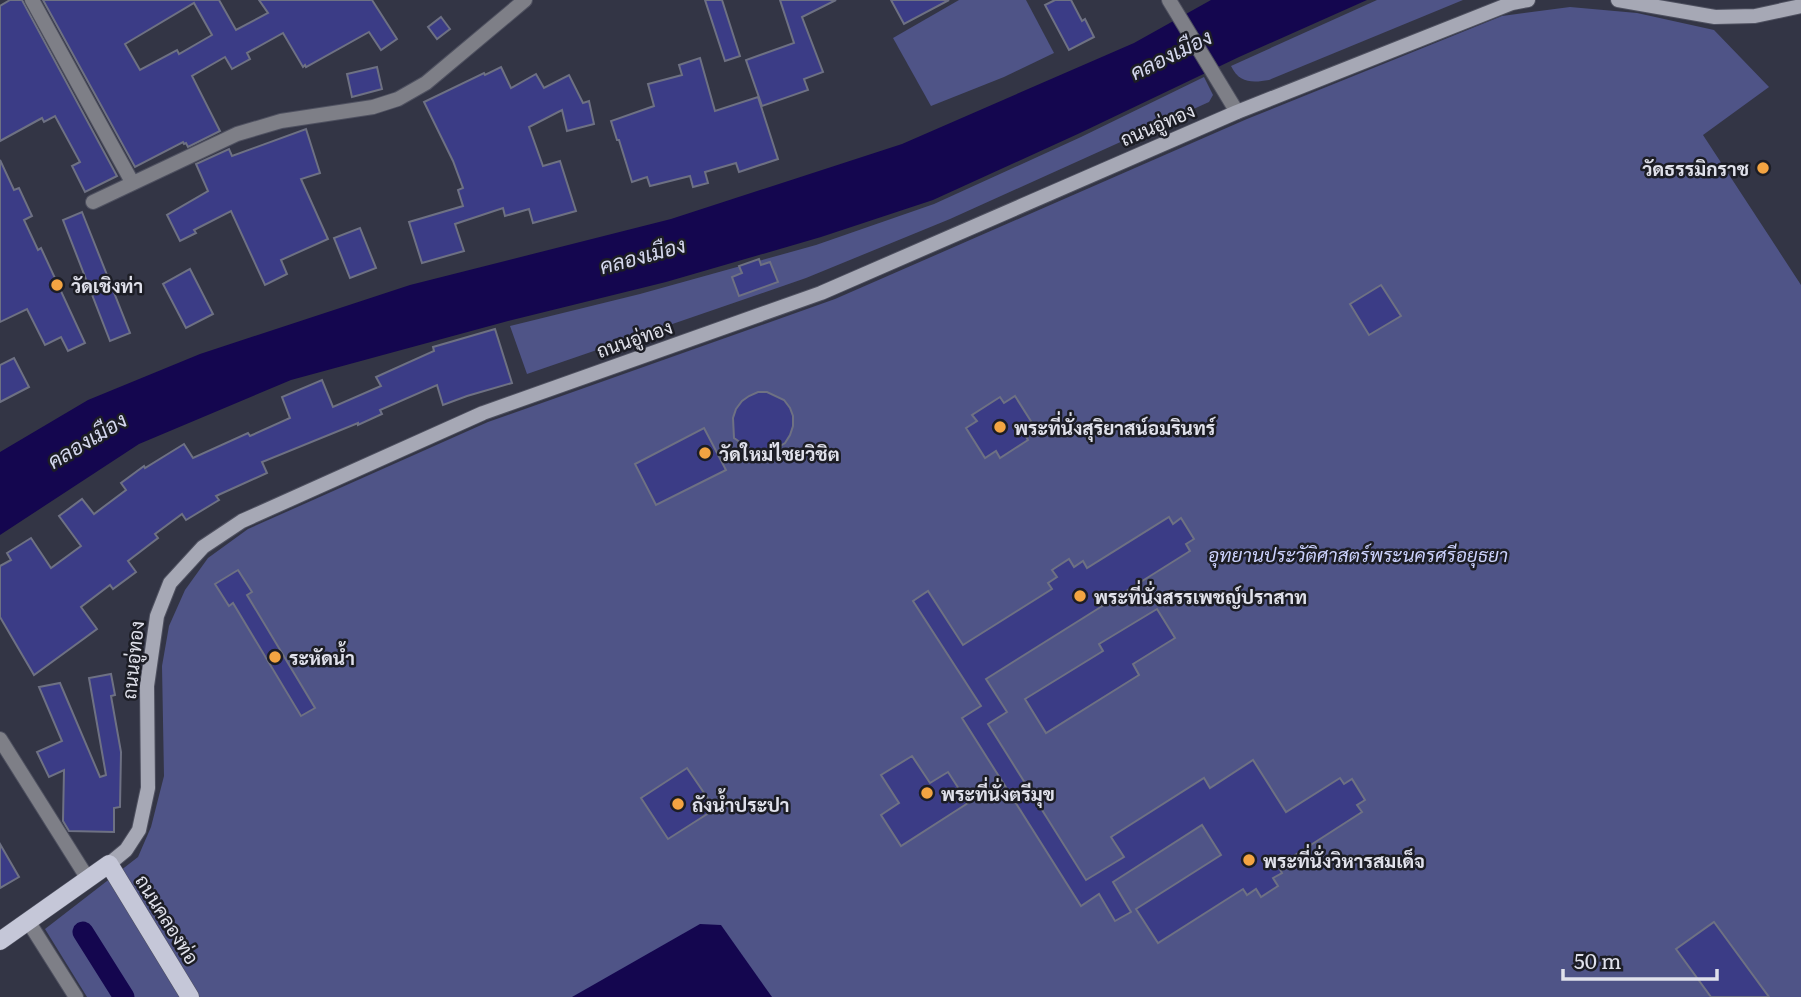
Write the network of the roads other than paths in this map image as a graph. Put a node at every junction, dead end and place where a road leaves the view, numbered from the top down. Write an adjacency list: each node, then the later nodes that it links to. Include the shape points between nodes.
1 (32, 0): 8 (street)
2 (525, 0): 8 (street, via 426,83 398,99 237,134)
3 (1168, 0): 7 (street)
4 (1528, 0): 7 (main road, ถนนอู่ทอง)
5 (1618, 0): 6 (main road, via 1715,17 1755,16)
6 (1801, 6)
7 (1237, 113): 11 (main road, ถนนอู่ทอง, via 821,293 484,413 242,521 203,547 170,583 157,616 147,687 148,788 139,830)
8 (132, 182): 9 (street)
9 (93, 202)
10 (0, 739): 12 (street)
11 (109, 864): 12 (main road, ถนนอู่ทอง); 16 (main road, ถนนคลองท่อ)
12 (88, 879): 13 (main road, ถนนอู่ทอง)
13 (28, 921): 14 (main road, ถนนอู่ทอง); 15 (street)
14 (0, 941)
15 (76, 997)
16 (190, 997)

